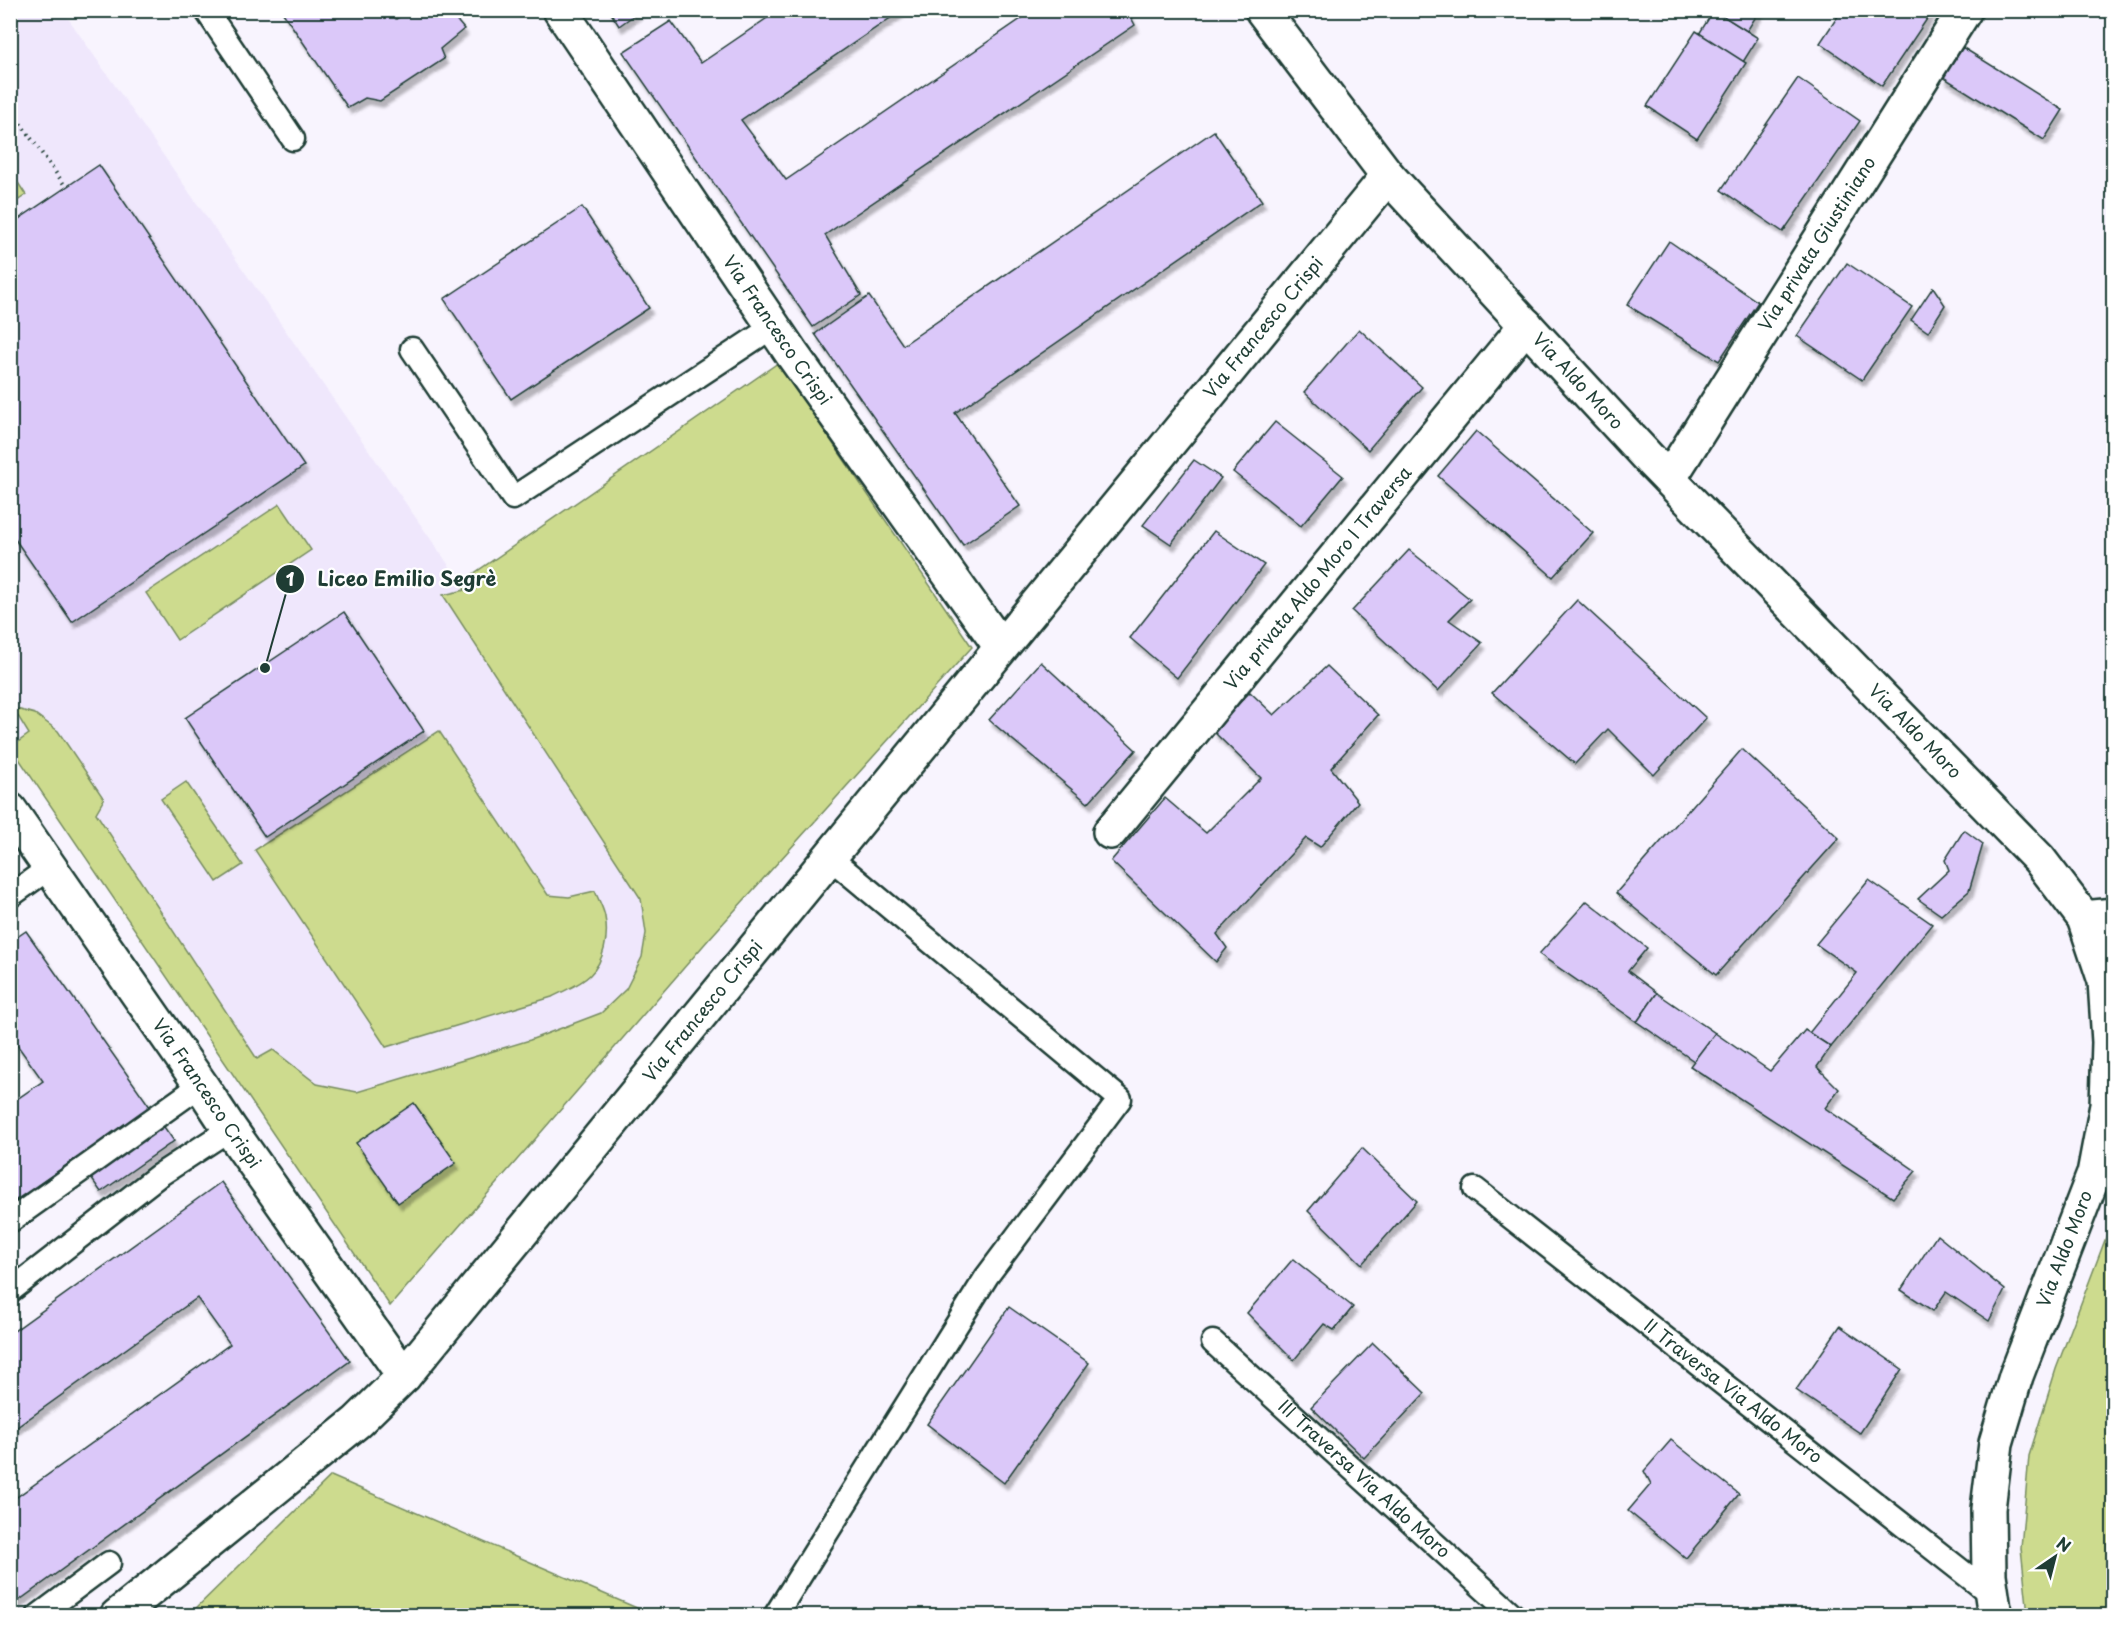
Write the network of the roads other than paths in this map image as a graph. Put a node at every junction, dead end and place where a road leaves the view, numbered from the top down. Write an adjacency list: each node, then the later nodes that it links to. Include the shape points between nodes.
1 (206, 10): 5 (lane)
2 (560, 10): 8 (street, Via Francesco Crispi)
3 (1262, 10): 6 (street, Via Aldo Moro)
4 (1965, 10): 10 (street, Via privata Giustiniano)
5 (293, 139)
6 (1388, 176): 7 (street, Via Aldo Moro); 11 (street, Via Francesco Crispi)
7 (1526, 325): 10 (street, Via Aldo Moro); 13 (street, Via privata Aldo Moro I Traversa)
8 (774, 326): 9 (lane, via 513,498); 11 (street, Via Francesco Crispi)
9 (412, 349)
10 (1669, 479): 17 (street, Via Aldo Moro)
11 (1001, 647): 14 (street, Via Francesco Crispi)
12 (15, 828): 15 (street, Via Francesco Crispi)
13 (1110, 832)
14 (829, 857): 24 (street, Via Francesco Crispi); 29 (lane, via 1120,1100 987,1276)
15 (49, 868): 16 (lane); 18 (street, Via Francesco Crispi)
16 (10, 896)
17 (2099, 917): 26 (street, Via Aldo Moro, via 2109,1042 2107,1105 2094,1174 2016,1376 1996,1443 1988,1509 1989,1575)
18 (201, 1085): 19 (street, Via Francesco Crispi); 21 (lane)
19 (230, 1129): 22 (lane, via 158,1176); 24 (street, Via Francesco Crispi)
20 (1475, 1189): 26 (lane, II Traversa Via Aldo Moro)
21 (10, 1221)
22 (10, 1291)
23 (1213, 1342): 30 (lane, III Traversa Via Aldo Moro)
24 (404, 1376): 28 (street, Via Francesco Crispi, via 357,1422)
25 (109, 1563): 27 (lane)
26 (1994, 1605)
27 (38, 1616)
28 (117, 1616)
29 (775, 1616)
30 (1514, 1616)

